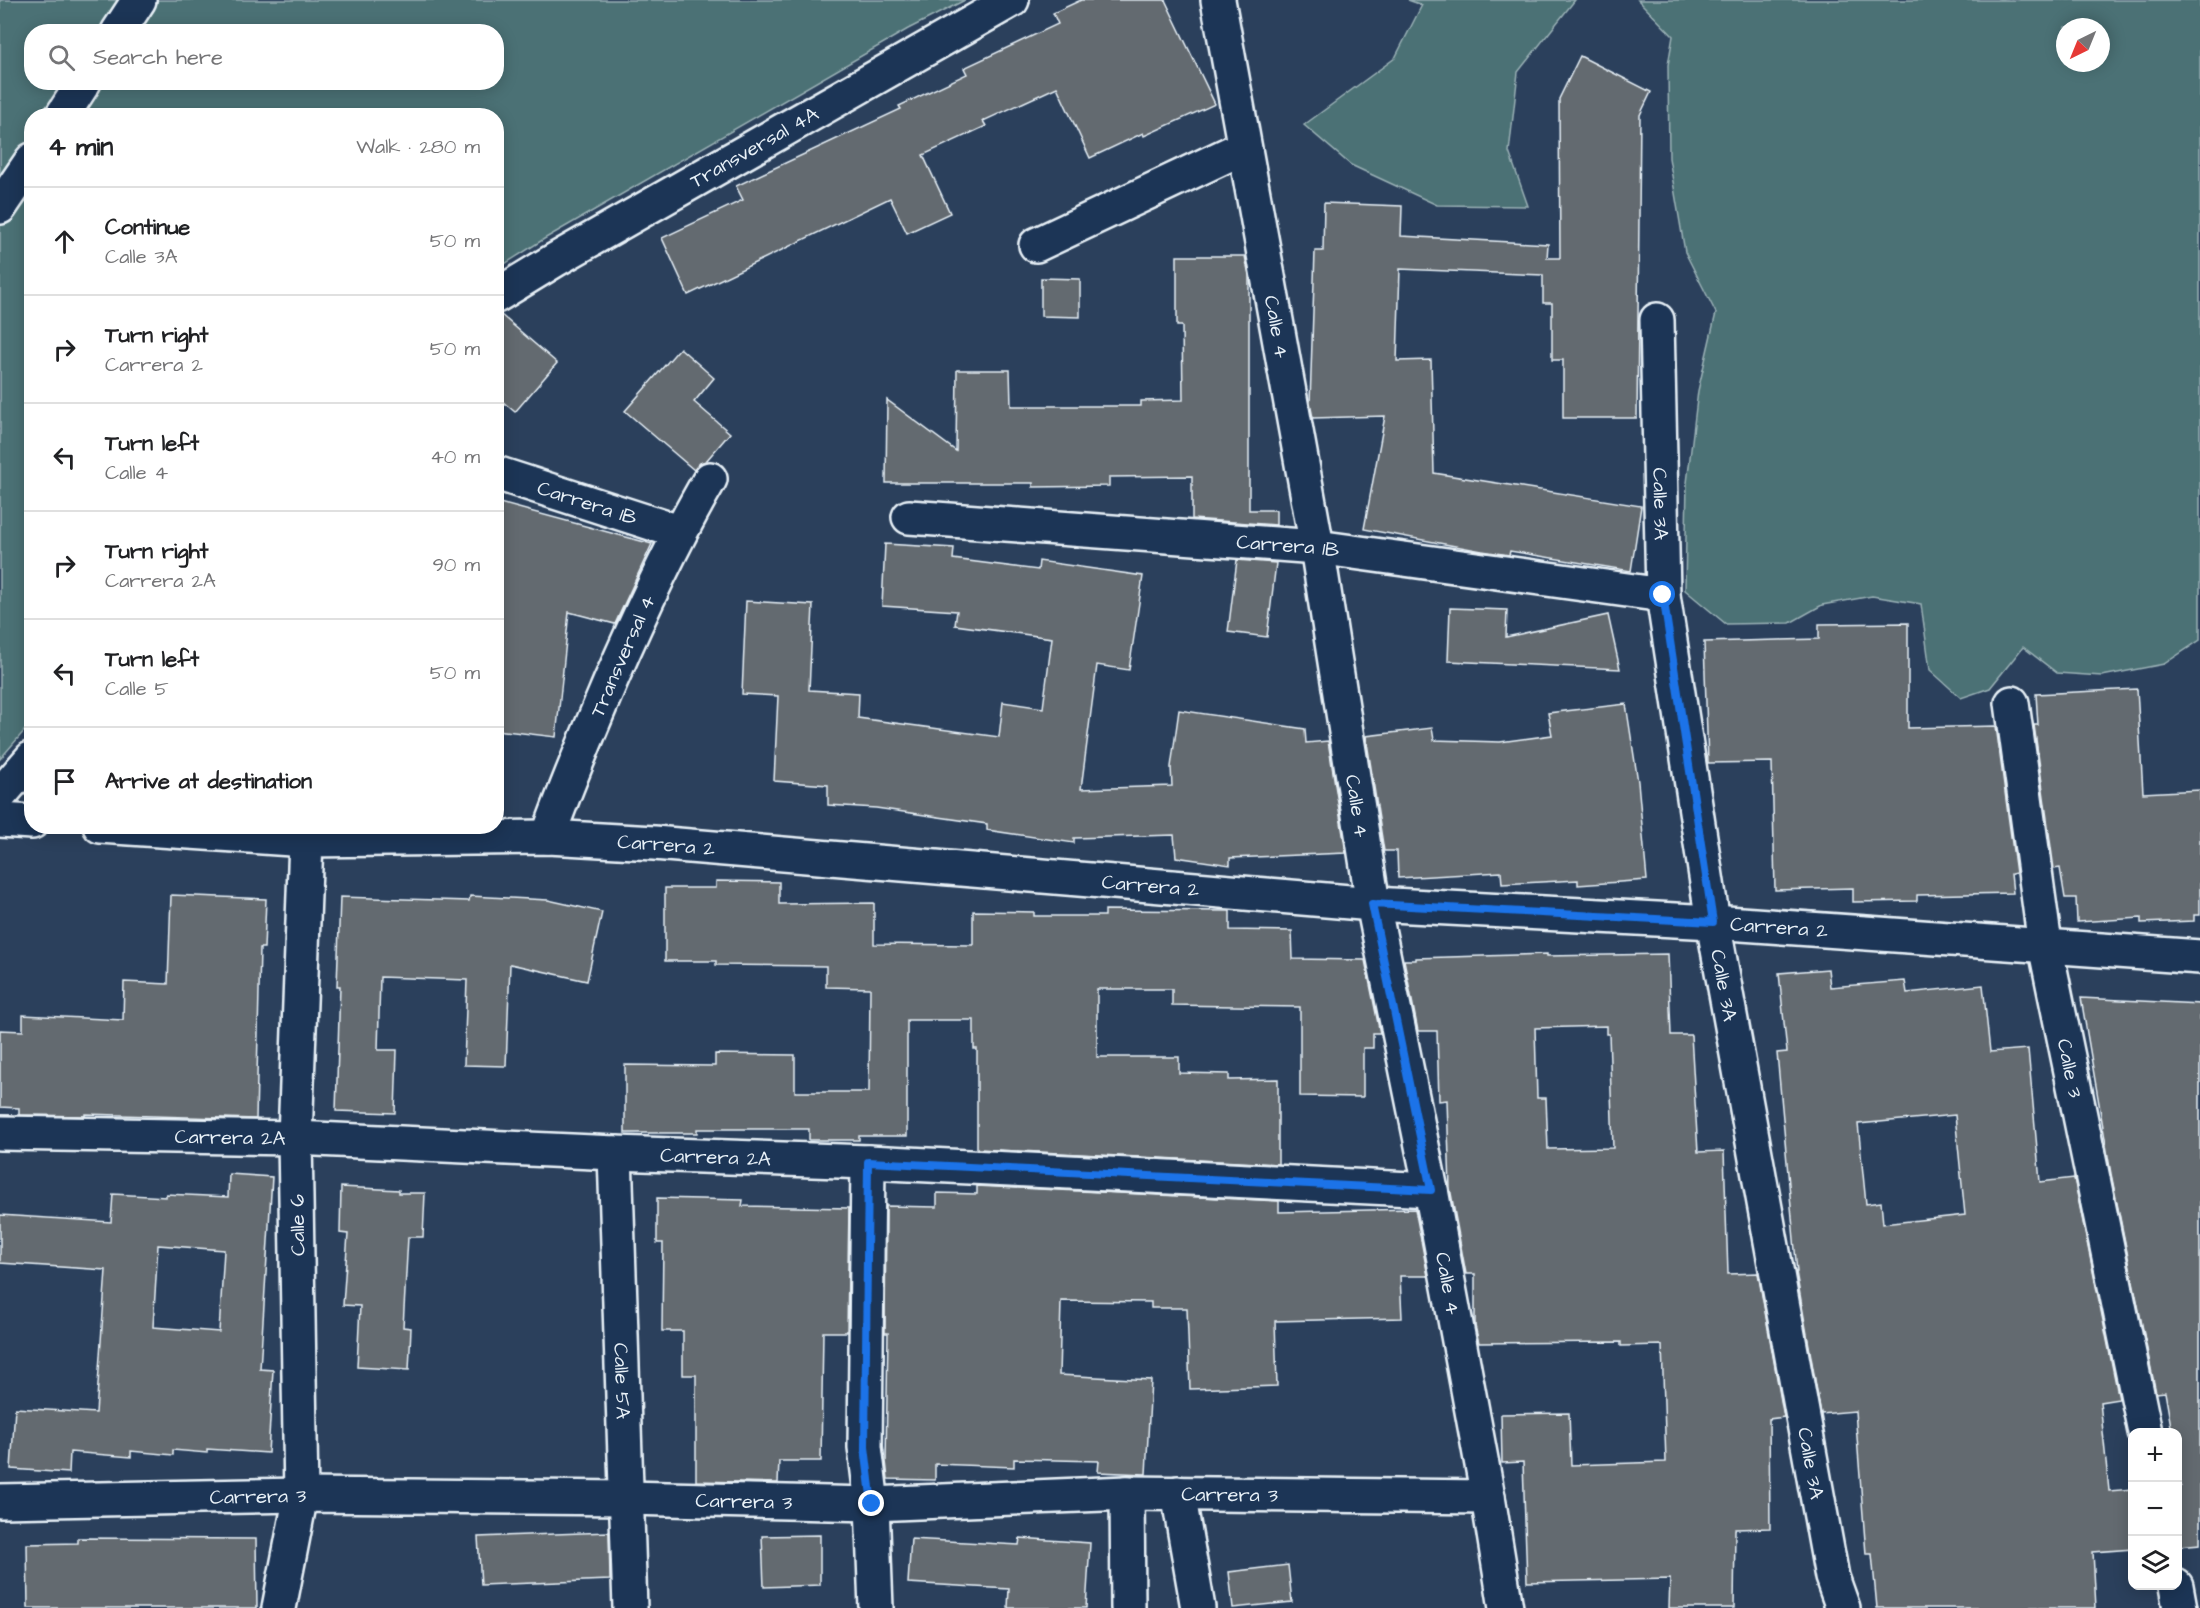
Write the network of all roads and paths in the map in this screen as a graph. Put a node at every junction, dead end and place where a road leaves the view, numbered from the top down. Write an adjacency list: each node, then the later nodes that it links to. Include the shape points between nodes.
1 (139, 0): 4 (street)
2 (1012, 0): 11 (street, Transversal 4A)
3 (1218, 0): 7 (street, Calle 4)
4 (123, 24)
5 (79, 90): 6 (street)
6 (67, 108)
7 (1244, 147): 10 (street); 17 (street, Calle 4)
8 (24, 172): 9 (street)
9 (0, 207)
10 (1036, 245)
11 (504, 291)
12 (1657, 320): 18 (street, Calle 3A)
13 (504, 476): 16 (street, Carrera 1B)
14 (710, 479): 16 (street, Transversal 4)
15 (909, 518): 17 (street, Carrera 1B)
16 (679, 532): 25 (street, Transversal 4, via 566,784)
17 (1317, 547): 18 (street, Carrera 1B); 27 (street, Calle 4)
18 (1663, 595): 28 (street, Calle 3A)
19 (2012, 703): 29 (street, Calle 3)
20 (24, 767): 21 (street)
21 (0, 795)
22 (0, 820): 23 (street)
23 (24, 822)
24 (218, 834): 26 (street, Carrera 2)
25 (548, 837): 26 (street, Carrera 2); 27 (street, Carrera 2)
26 (306, 840): 32 (street, Calle 6)
27 (1372, 904): 28 (street, Carrera 2); 35 (street, Calle 4)
28 (1713, 922): 29 (street, Carrera 2); 51 (street, Calle 3A, via 1832,1577)
29 (2045, 945): 30 (street, Carrera 2); 36 (street, Calle 3)
30 (2200, 957)
31 (0, 1133): 32 (street, Carrera 2A)
32 (295, 1138): 33 (street, Carrera 2A); 39 (street, Calle 6)
33 (615, 1153): 34 (street, Carrera 2A); 41 (street, Calle 5A)
34 (868, 1162): 35 (street, Carrera 2A); 43 (street, via 865,1447)
35 (1431, 1190): 40 (street, Calle 4)
36 (2144, 1428)
37 (1127, 1493): 38 (street, Carrera 3); 43 (street, Carrera 3); 49 (street)
38 (1178, 1493): 40 (street, Carrera 3); 50 (street)
39 (301, 1495): 41 (street, Carrera 3); 42 (street, Carrera 3); 46 (street, Calle 6)
40 (1488, 1497): 45 (street, Calle 4)
41 (626, 1498): 43 (street, Carrera 3); 47 (street, Calle 5A)
42 (0, 1501)
43 (872, 1504): 48 (street)
44 (2177, 1590): 52 (street)
45 (1512, 1607)
46 (279, 1608)
47 (630, 1608)
48 (876, 1608)
49 (1128, 1608)
50 (1198, 1608)
51 (1843, 1608)
52 (2180, 1608)

